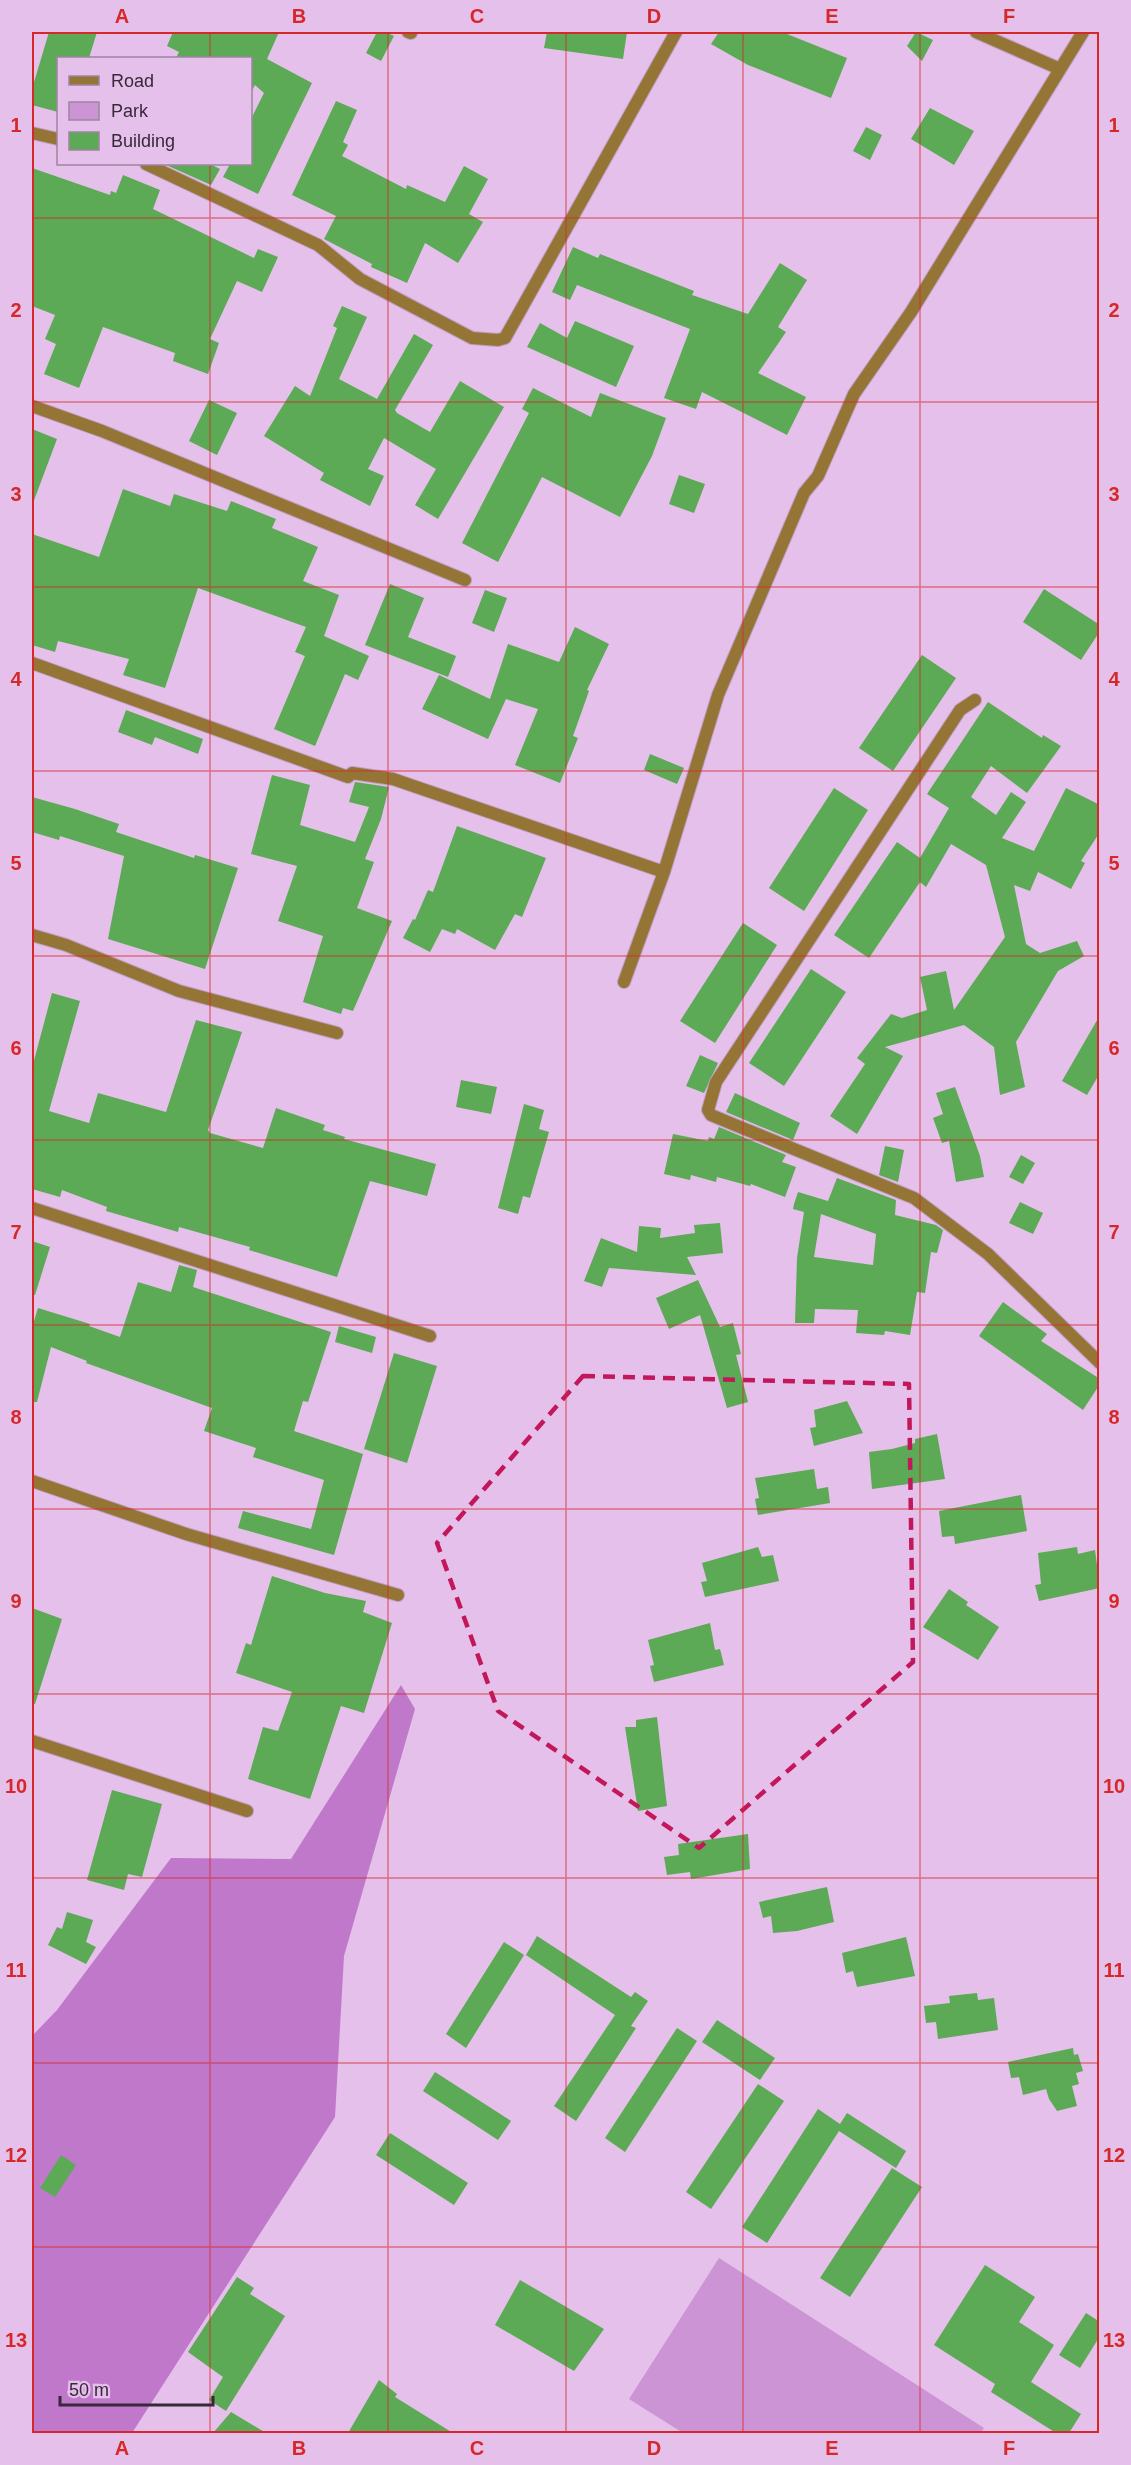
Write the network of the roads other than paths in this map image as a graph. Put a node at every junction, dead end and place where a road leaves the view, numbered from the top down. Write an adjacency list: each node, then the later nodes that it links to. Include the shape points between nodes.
1 (676, 32): 7 (street, via 505,338 498,340 472,338 360,279 318,245)
2 (976, 32): 4 (street)
3 (1083, 32): 4 (street)
4 (1060, 69): 12 (street, via 911,312 854,394 818,476 804,493 718,695)
5 (32, 133): 6 (street)
6 (57, 139)
7 (148, 165)
8 (32, 406): 9 (street)
9 (465, 579)
10 (32, 663): 12 (street, via 348,777 352,773 393,779)
11 (975, 700): 18 (street, via 960,710 716,1082 708,1110 711,1115 914,1198 988,1254)
12 (664, 872): 14 (street)
13 (32, 934): 15 (street, via 179,991)
14 (624, 982)
15 (337, 1033)
16 (32, 1208): 17 (street)
17 (430, 1336)
18 (1100, 1363)
19 (32, 1481): 20 (street, via 186,1534)
20 (398, 1595)
21 (32, 1741): 22 (street)
22 (246, 1810)

